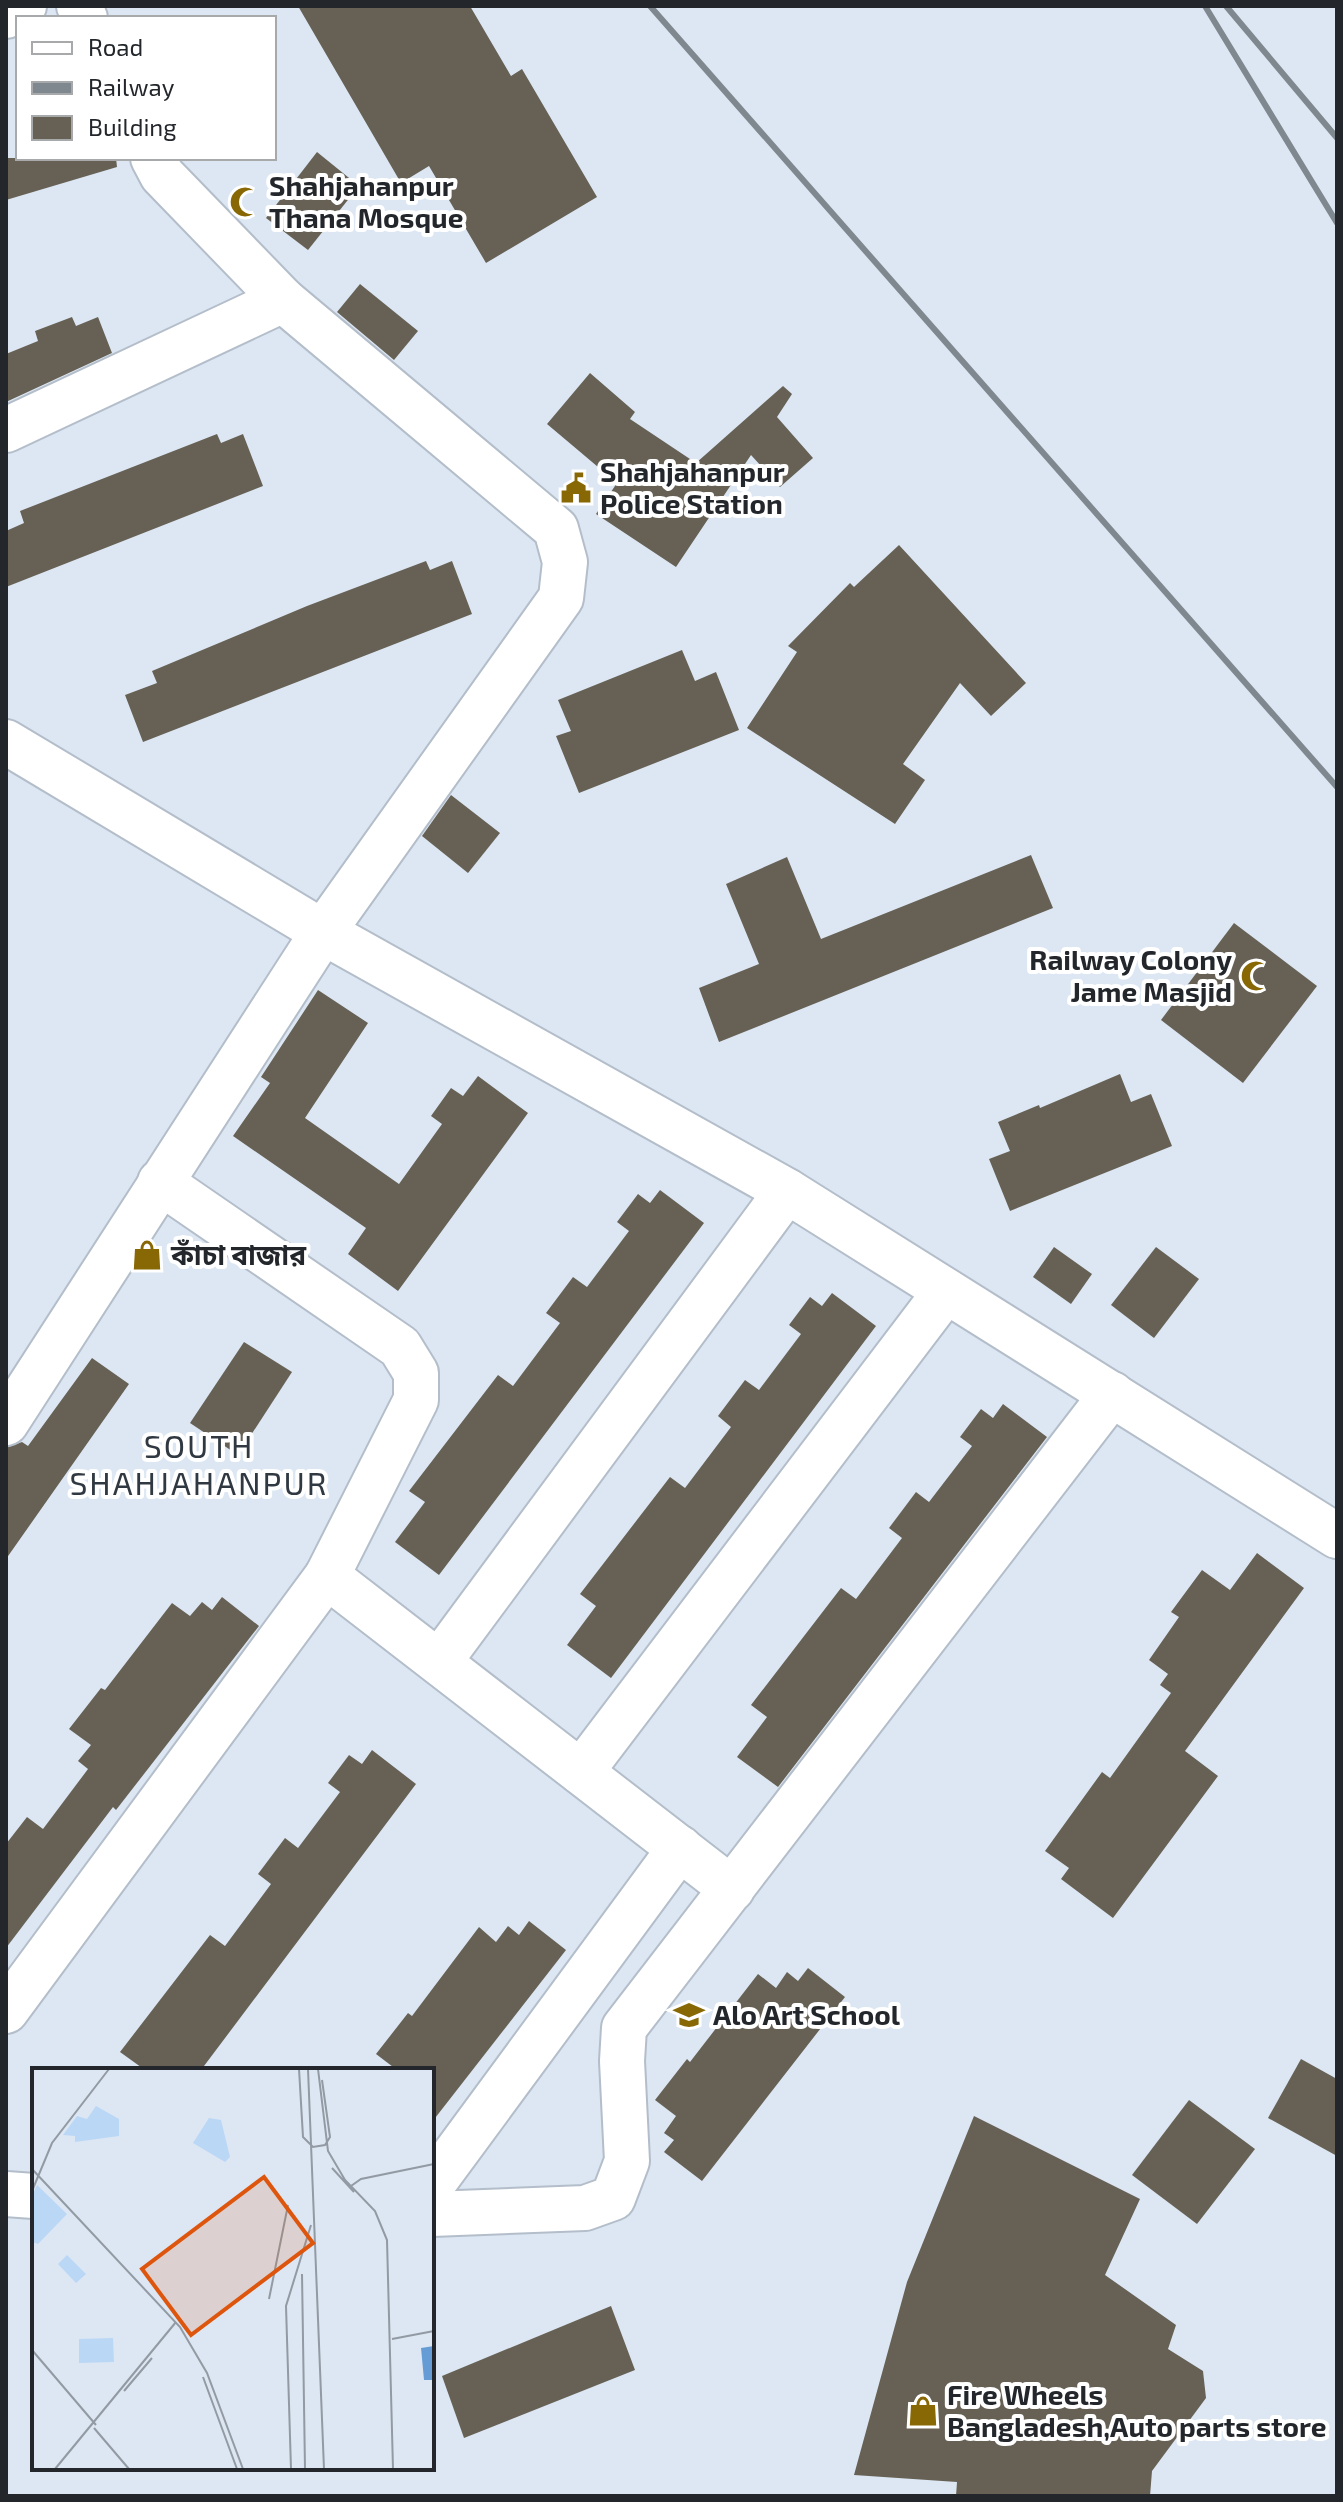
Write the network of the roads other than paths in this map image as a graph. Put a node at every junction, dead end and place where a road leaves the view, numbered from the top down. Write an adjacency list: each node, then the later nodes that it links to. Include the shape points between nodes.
1 (24, 6): 2 (street)
2 (6, 16)
3 (154, 160): 4 (street, via 162,175)
4 (283, 300): 5 (street); 7 (street, via 556,529 565,562 561,598)
5 (6, 430)
6 (6, 742): 7 (street)
7 (323, 932): 8 (street); 9 (street)
8 (160, 1182): 12 (street); 14 (street, via 400,1347 416,1373 416,1400)
9 (787, 1191): 10 (street); 15 (street)
10 (946, 1291): 11 (street); 16 (street)
11 (1112, 1394): 13 (street); 18 (street)
12 (6, 1423)
13 (1337, 1536)
14 (327, 1576): 15 (street); 19 (street)
15 (439, 1662): 16 (street)
16 (581, 1772): 17 (street)
17 (680, 1848): 18 (street); 20 (street)
18 (732, 1889): 23 (street, via 624,2028 627,2161 613,2198 585,2208)
19 (6, 2011)
20 (434, 2182)
21 (6, 2194): 22 (street)
22 (32, 2196)
23 (434, 2214)

